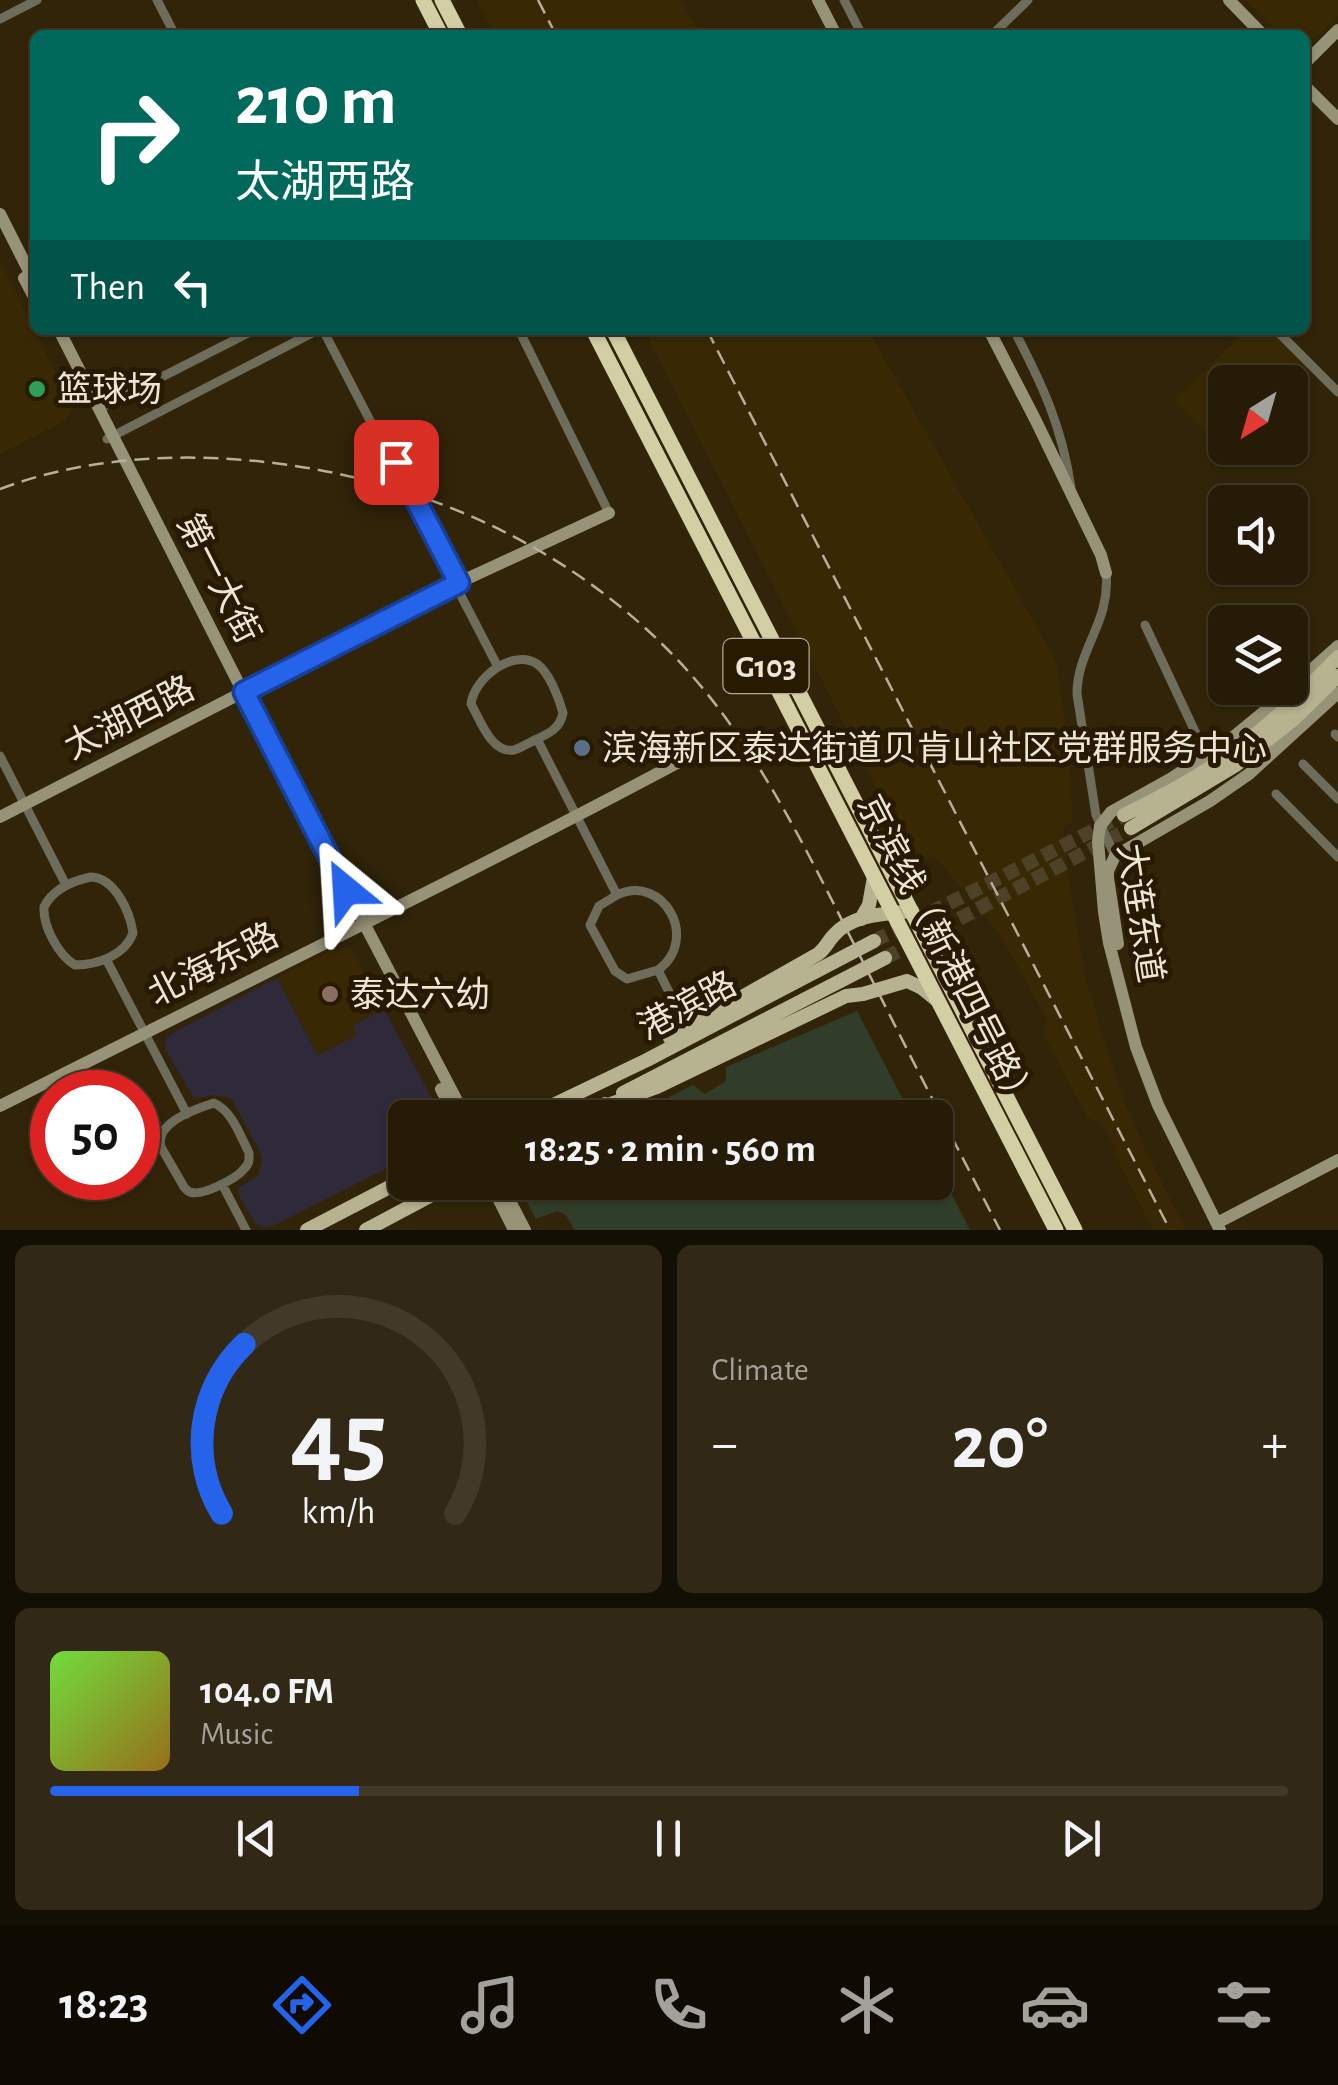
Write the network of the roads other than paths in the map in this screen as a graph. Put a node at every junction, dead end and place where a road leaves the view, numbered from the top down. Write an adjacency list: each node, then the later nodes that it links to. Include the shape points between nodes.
1 (28, 0): 11 (street)
2 (37, 0): 11 (street)
3 (155, 0): 12 (street)
4 (423, 0): 13 (highway)
5 (442, 0): 14 (highway)
6 (818, 0): 15 (main road)
7 (844, 0): 16 (street)
8 (1028, 0): 17 (street)
9 (1220, 0): 18 (main road)
10 (1228, 0): 19 (main road)
11 (0, 17)
12 (170, 30)
13 (438, 30)
14 (457, 30)
15 (833, 30)
16 (859, 30)
17 (997, 30)
18 (1249, 30)
19 (1258, 30)
20 (1338, 33): 21 (main road)
21 (1310, 60)
22 (1310, 83): 24 (main road)
23 (1310, 91): 25 (main road)
24 (1338, 111)
25 (1338, 120)
26 (0, 214): 28 (main road)
27 (0, 231): 29 (main road)
28 (30, 273)
29 (30, 289)
30 (54, 335): 43 (main road, 第一大街)
31 (62, 335): 42 (main road, 第一大街)
32 (244, 335): 42 (street)
33 (313, 335): 43 (street)
34 (326, 335): 47 (street)
35 (521, 335): 45 (street)
36 (596, 335): 68 (highway, 京滨线（新港四号路） / G103)
37 (616, 335): 71 (highway, 京滨线（新港四号路） / G103)
38 (992, 335): 44 (main road)
39 (1016, 335): 44 (street, via 1050,403)
40 (1283, 335): 41 (street)
41 (1338, 390)
42 (99, 409): 43 (main road, 第一大街)
43 (110, 438): 53 (main road, 第一大街)
44 (1073, 500): 46 (main road)
45 (608, 511): 47 (main road, 太湖西路)
46 (1106, 573): 65 (street, via 1109,606 1081,685)
47 (456, 582): 51 (street); 53 (main road, 太湖西路)
48 (1144, 624): 58 (street)
49 (1338, 646): 58 (main road, 大连东道)
50 (1338, 657): 52 (main road, via 1234,752 1128,821 1182,800 1236,766)
51 (500, 666): 55 (street, via 530,660 542,666 563,713 553,731); 55 (street, via 477,684 472,704 502,748 512,751)
52 (1338, 676)
53 (240, 691): 62 (main road, 太湖西路); 74 (main road, 第一大街)
54 (1338, 693): 66 (main road, 大连东道, via 1249,774)
55 (537, 739): 64 (street)
56 (720, 740): 64 (main road, 北海东路)
57 (0, 756): 62 (street)
58 (1206, 756): 65 (main road, 大连东道, via 1111,812)
59 (1303, 764): 61 (street)
60 (1276, 794): 67 (street)
61 (1337, 796)
62 (24, 802): 63 (main road, 太湖西路); 69 (street)
63 (0, 814)
64 (577, 817): 70 (street); 74 (main road, 北海东路)
65 (1102, 824): 66 (street); 100 (main road, 大连东道, via 1104,912 1136,1047 1166,1123)
66 (1117, 854): 100 (main road, 大连东道, via 1109,887 1138,1028)
67 (1338, 856)
68 (874, 877): 72 (highway, 京滨线（新港四号路） / G103); 73 (main road)
69 (66, 886): 79 (street, via 47,900 43,914 62,954 75,964); 79 (street, via 99,877 113,888 134,933)
70 (617, 895): 80 (street, via 643,890 658,898 674,922 674,952); 80 (street, via 599,906 590,925 615,971 627,979)
71 (912, 912): 72 (main road); 75 (highway, 京滨线（新港四号路） / G103)
72 (893, 913): 73 (main road); 77 (highway, 京滨线（新港四号路） / G103)
73 (860, 918): 83 (main road, via 818,954)
74 (360, 924): 84 (main road, 北海东路); 86 (main road, 第一大街); 87 (main road, 第一大街)
75 (920, 927): 77 (main road); 107 (highway, 京滨线（新港四号路） / G103)
76 (874, 941): 85 (main road, 港滨路)
77 (914, 953): 81 (main road); 82 (highway, 京滨线（新港四号路） / G103)
78 (885, 958): 89 (main road)
79 (106, 959): 84 (street)
80 (658, 970): 83 (street)
81 (886, 987): 82 (main road, via 907,981); 90 (main road, via 846,996)
82 (938, 1001): 106 (highway, 京滨线（新港四号路） / G103)
83 (688, 1028): 85 (main road)
84 (145, 1032): 91 (main road, 北海东路); 92 (street)
85 (588, 1087): 88 (main road, 港滨路)
86 (447, 1100)
87 (456, 1100)
88 (562, 1100)
89 (612, 1100)
90 (622, 1100)
91 (0, 1106)
92 (187, 1114): 95 (street, via 160,1134 161,1147 186,1190 195,1194); 95 (street, via 221,1106 249,1153 244,1169)
93 (1338, 1160): 100 (main road)
94 (1338, 1169): 100 (main road)
95 (222, 1184): 101 (street)
96 (388, 1188): 102 (main road)
97 (422, 1200): 103 (main road)
98 (499, 1200): 104 (main road)
99 (509, 1200): 105 (main road)
100 (1222, 1227)
101 (246, 1230)
102 (307, 1230)
103 (366, 1230)
104 (514, 1230)
105 (525, 1230)
106 (1056, 1230)
107 (1075, 1230)

